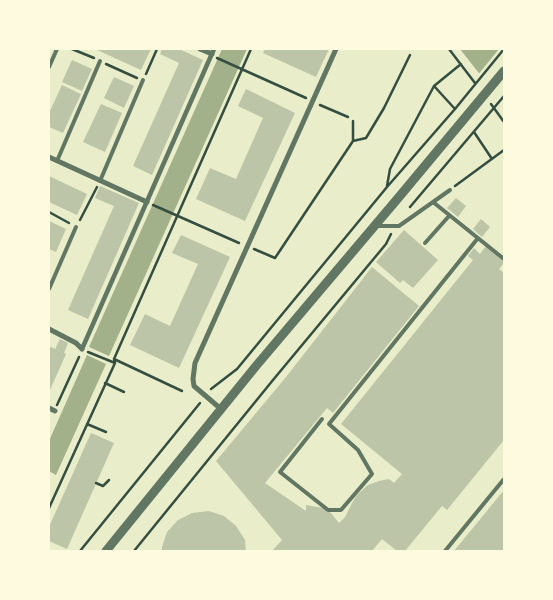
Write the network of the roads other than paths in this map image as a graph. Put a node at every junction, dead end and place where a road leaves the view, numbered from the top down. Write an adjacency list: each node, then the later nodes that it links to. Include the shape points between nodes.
1 (57, 49): 6 (lane)
2 (200, 49): 4 (street)
3 (336, 49): 25 (street, via 195,364 194,386)
4 (213, 52): 14 (street)
5 (100, 61): 10 (lane)
6 (49, 67)
7 (504, 70): 16 (street)
8 (143, 80): 11 (lane)
9 (49, 157): 10 (street)
10 (57, 161): 11 (street)
11 (100, 180): 14 (street)
12 (450, 190): 13 (lane)
13 (433, 202): 15 (lane); 16 (lane, via 400,226)
14 (150, 203): 23 (street)
15 (449, 216): 18 (lane); 19 (lane)
16 (373, 226): 25 (street)
17 (76, 227): 21 (lane)
18 (478, 238): 20 (lane); 27 (lane, via 328,424 358,450 372,474 341,510 328,510 280,472)
19 (425, 243)
20 (504, 259)
21 (49, 289)
22 (49, 329): 23 (street)
23 (82, 349)
24 (49, 408): 26 (street)
25 (221, 409): 29 (street)
26 (55, 411)
27 (322, 419)
28 (504, 480): 30 (lane)
29 (106, 551)
30 (445, 551)

